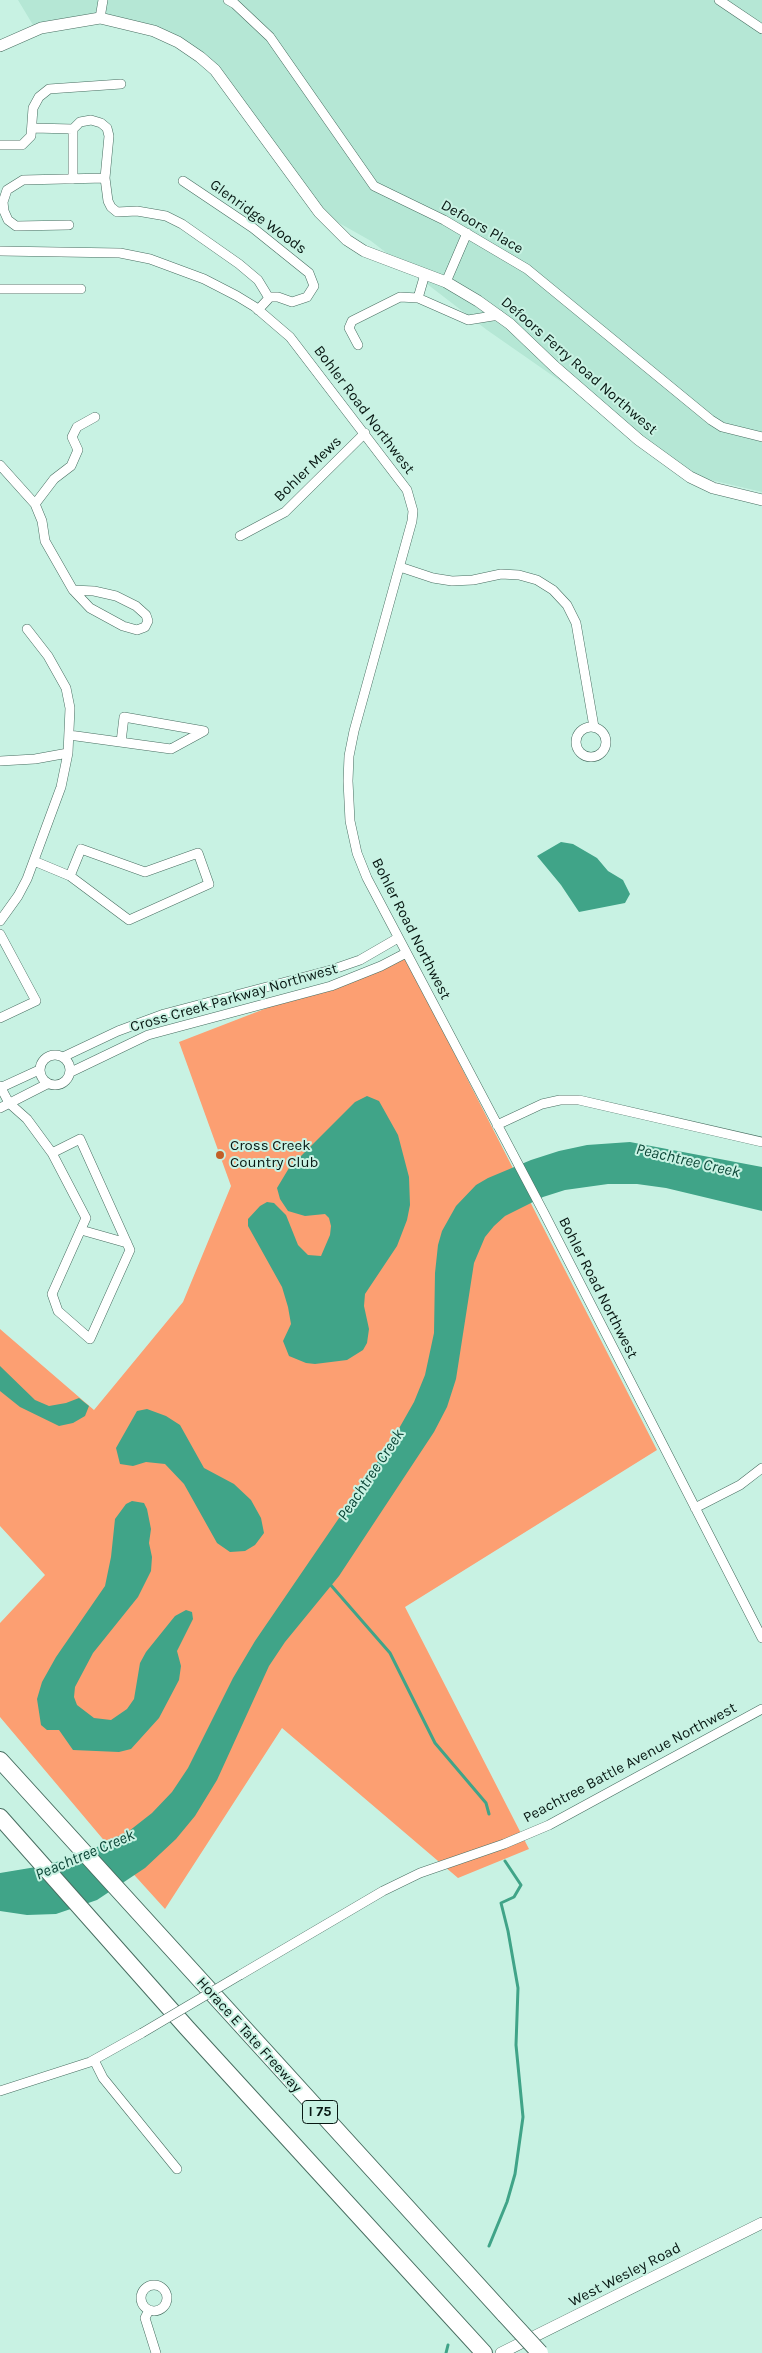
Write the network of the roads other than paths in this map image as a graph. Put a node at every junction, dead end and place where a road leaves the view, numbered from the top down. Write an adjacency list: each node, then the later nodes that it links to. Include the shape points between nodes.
1 (103, 0): 4 (street)
2 (228, 0): 15 (street, Defoors Place, via 270,37 374,186)
3 (719, 0): 5 (street)
4 (100, 18): 6 (street, Defoors Ferry Road Northwest, via 41,28); 17 (street, Defoors Ferry Road Northwest, via 154,31 200,56 221,78 334,228 364,250)
5 (762, 29)
6 (0, 46)
7 (121, 84): 8 (street, via 49,89 33,108)
8 (33, 128): 9 (street); 10 (street, via 31,136 22,145)
9 (73, 129): 11 (street, via 80,122 91,120 107,128); 12 (street)
10 (0, 145)
11 (105, 178): 12 (street); 21 (street, via 108,201 117,212 137,211 166,216 182,224 240,264 258,280)
12 (73, 179): 14 (street, via 23,180 7,190 3,202 8,220 16,226)
13 (183, 181): 21 (street, Glenridge Woods, via 253,228 302,266 312,278 312,292 302,300 292,302 278,297)
14 (69, 225)
15 (467, 233): 18 (street); 28 (street, Defoors Place, via 527,269 711,420 722,427)
16 (0, 251): 23 (street, Bohler Road Northwest, via 120,253 150,258 204,279)
17 (425, 274): 18 (street, Defoors Ferry Road Northwest); 22 (street)
18 (446, 282): 24 (street, Defoors Ferry Road Northwest)
19 (0, 289): 20 (street)
20 (81, 289)
21 (269, 298): 23 (street)
22 (418, 298): 24 (street, via 468,320); 25 (street, via 400,297 352,321 349,328)
23 (258, 310): 27 (street, Bohler Road Northwest, via 303,352)
24 (499, 316): 30 (street, Defoors Ferry Road Northwest, via 611,416 677,469 713,488)
25 (358, 345)
26 (95, 417): 31 (street, via 78,427 72,437 78,450 71,466 54,479)
27 (365, 433): 32 (street, Bohler Mews, via 285,512); 33 (street, Bohler Road Northwest, via 403,483 411,500 412,521)
28 (762, 437)
29 (0, 465): 31 (street)
30 (762, 500)
31 (35, 504): 34 (street, via 45,541)
32 (240, 536)
33 (400, 567): 36 (street, via 452,581 501,574 519,575 537,580 553,590 567,605 576,623); 45 (street, Bohler Road Northwest, via 354,731 348,781 350,821 357,854)
34 (73, 590): 34 (street, via 116,596 136,606 148,621 145,627 137,630 123,626 90,608)
35 (27, 628): 37 (street, via 66,688 70,708)
36 (594, 728)
37 (69, 735): 38 (street); 39 (street)
38 (120, 742): 38 (street, via 171,749 204,732 124,717)
39 (68, 752): 40 (street, via 35,759); 41 (street, via 61,787)
40 (0, 760)
41 (34, 861): 42 (street); 43 (street, via 18,896)
42 (70, 876): 42 (street, via 129,920 209,884 198,853 145,872 81,849)
43 (0, 921)
44 (0, 934): 47 (street, via 36,1001)
45 (398, 938): 46 (street, Bohler Road Northwest); 48 (street, Cross Creek Parkway Northwest, via 360,960 164,1014 118,1031)
46 (406, 953): 50 (street, Cross Creek Parkway Northwest, via 330,986 148,1036); 55 (street, Bohler Road Northwest)
47 (0, 1018)
48 (64, 1057): 49 (street, via 48,1056); 50 (street)
49 (39, 1070): 51 (street); 52 (street)
50 (71, 1072): 51 (street, via 62,1084)
51 (48, 1084): 53 (street)
52 (0, 1087): 53 (street)
53 (9, 1103): 54 (street); 57 (street)
54 (0, 1108)
55 (498, 1125): 56 (street, via 542,1104 579,1100); 61 (street, Bohler Road Northwest)
56 (762, 1142)
57 (52, 1153): 58 (street, via 86,1218); 59 (street, via 80,1139)
58 (81, 1230): 59 (street); 59 (street, via 52,1294 58,1311 90,1339 130,1250)
59 (127, 1243)
60 (762, 1468): 61 (street, via 740,1485)
61 (695, 1508): 62 (street, Bohler Road Northwest)
62 (762, 1638)
63 (762, 1708): 66 (street, Peachtree Battle Avenue Northwest, bridge, via 549,1825 383,1890)
64 (0, 1760): 74 (highway, Horace E Tate Freeway / I 75, bridge)
65 (1, 1818): 72 (highway, I 75, via 186,2028)
66 (94, 2060): 67 (street, Peachtree Battle Avenue Northwest); 68 (street, via 103,2078)
67 (0, 2091)
68 (176, 2169)
69 (762, 2223): 73 (street, West Wesley Road)
70 (149, 2310): 71 (street, via 145,2318)
71 (156, 2353)
72 (484, 2353)
73 (501, 2353)
74 (540, 2353)

